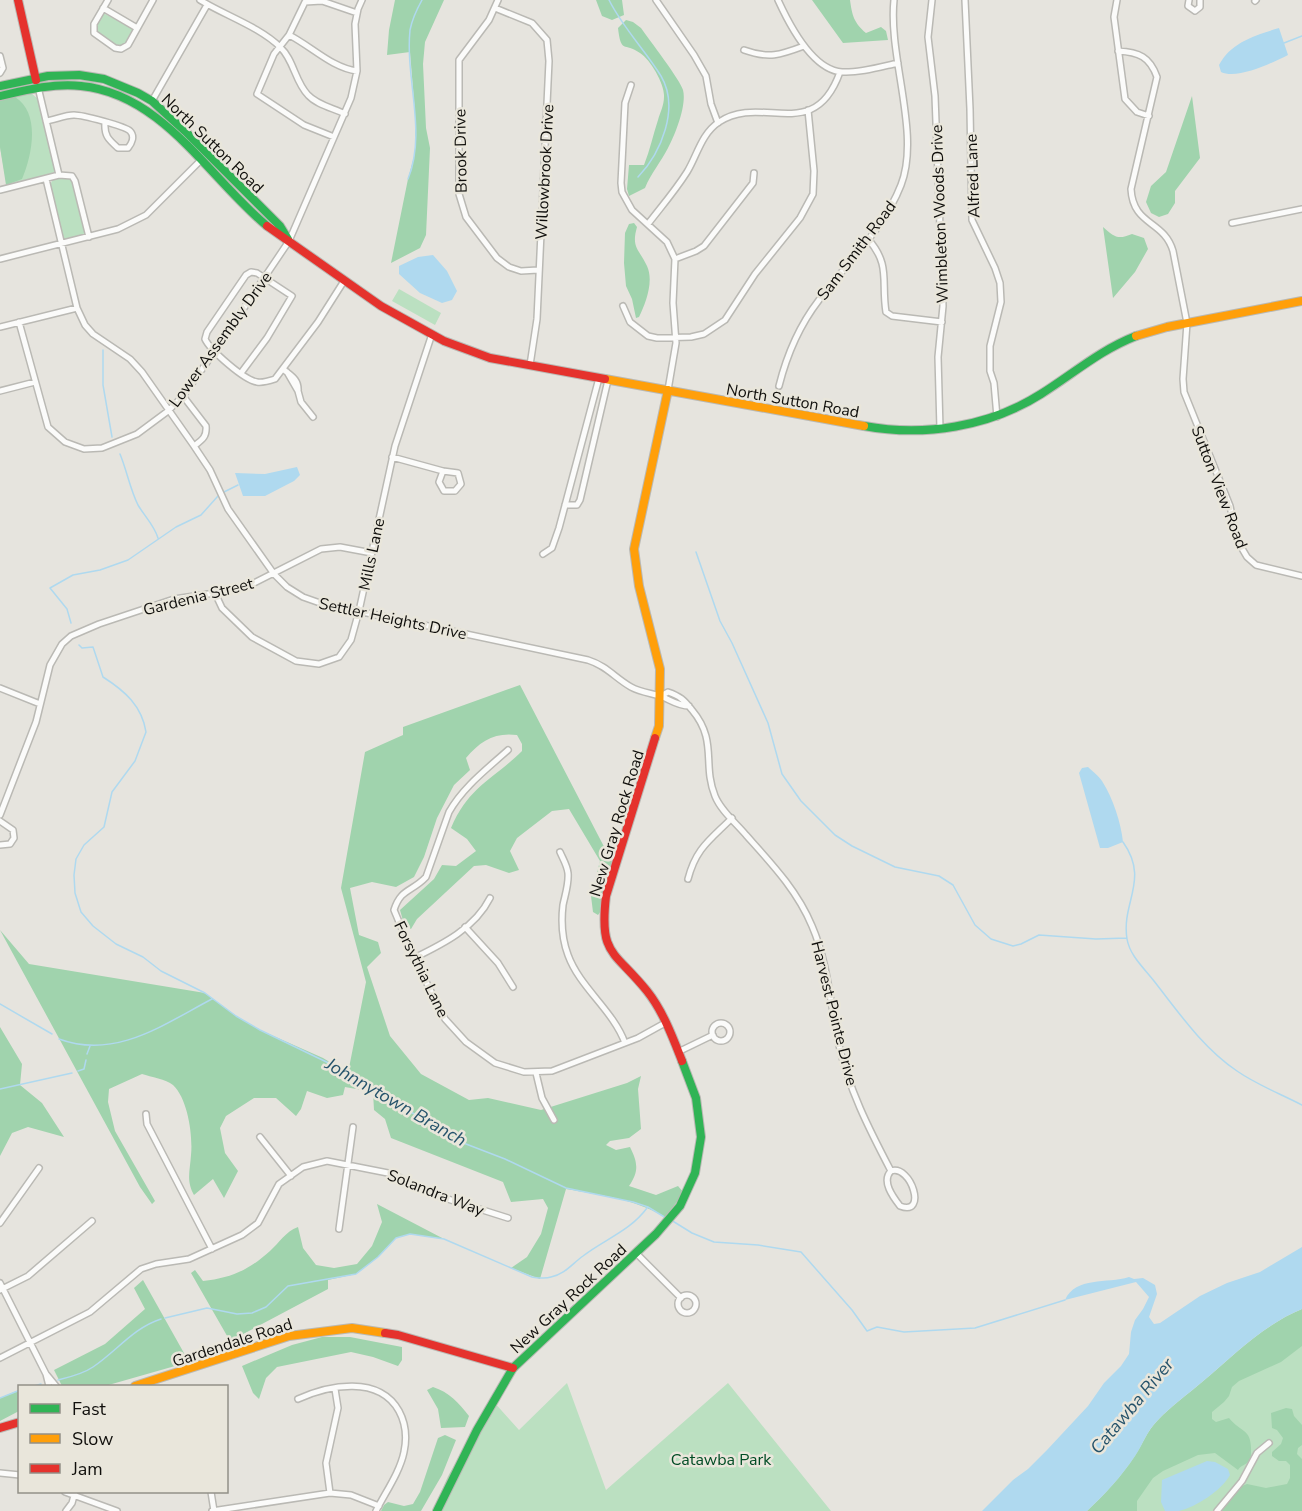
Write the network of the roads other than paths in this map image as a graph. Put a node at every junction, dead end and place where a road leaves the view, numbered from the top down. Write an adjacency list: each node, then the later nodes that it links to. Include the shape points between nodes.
1 (18, 0): 30 (main road)
2 (108, 0): 16 (street)
3 (153, 0): 19 (street)
4 (200, 0): 15 (street)
5 (362, 0): 18 (street, Lower Assembly Drive)
6 (498, 0): 17 (street, Brook Drive)
7 (656, 0): 41 (street, via 706,76)
8 (778, 0): 21 (street)
9 (894, 0): 26 (street, Sam Smith Road)
10 (932, 0): 65 (street, Wimbleton Woods Drive, via 928,37 938,143)
11 (965, 0): 83 (street, Alfred Lane, via 972,220 1000,284 1001,302 990,346)
12 (1117, 0): 24 (street, via 1114,17)
13 (1188, 0): 14 (street, via 1189,8 1195,10 1200,7)
14 (1200, 0)
15 (207, 5): 22 (street, via 264,34); 35 (street)
16 (103, 8): 19 (street); 19 (street, via 94,24 94,33 115,48 125,48)
17 (495, 8): 58 (street, Willowbrook Drive, via 532,23 547,40 549,80); 58 (street, Brook Drive, via 459,60 459,194 466,217 497,258 521,271)
18 (357, 13): 20 (street, via 322,1 305,2); 27 (street, Lower Assembly Drive)
19 (137, 28)
20 (289, 35): 22 (street); 27 (street, via 344,69)
21 (804, 46): 23 (street, via 769,56); 29 (street, via 816,59)
22 (280, 47): 37 (street, via 309,97); 42 (street, via 257,94 304,124)
23 (744, 50)
24 (1118, 51): 38 (street, via 1125,99 1137,112); 38 (street, via 1140,54 1153,67 1156,86)
25 (0, 56): 28 (street)
26 (898, 63): 29 (street); 53 (street, Sam Smith Road, via 907,138 906,170 891,206)
27 (357, 71): 37 (street, Lower Assembly Drive)
28 (0, 72)
29 (840, 72): 36 (street, via 827,96)
30 (35, 78): 32 (main road, North Sutton Road); 33 (main road); 35 (main road, North Sutton Road, via 95,77 122,85)
31 (631, 85): 51 (street, via 625,103 622,192 632,210)
32 (0, 86)
33 (38, 87): 34 (main road, North Sutton Road); 39 (street); 44 (main road, North Sutton Road, via 84,86 123,97 151,114)
34 (0, 96)
35 (152, 101): 43 (main road, North Sutton Road)
36 (808, 110): 41 (street, via 790,115 741,114); 69 (street, via 814,171 809,204 725,320 704,334)
37 (345, 114): 42 (street, Lower Assembly Drive)
38 (1149, 116): 66 (street, Sutton View Road, via 1131,189 1132,200 1142,217 1171,242)
39 (46, 122): 40 (street, via 74,115); 46 (street)
40 (105, 123): 40 (street, via 130,131 133,136 128,148 118,148 106,138)
41 (718, 123): 51 (street)
42 (334, 137): 54 (street, Lower Assembly Drive)
43 (207, 154): 44 (street); 54 (main road, North Sutton Road, via 280,226)
44 (200, 161): 52 (street, via 147,215); 54 (main road, North Sutton Road, via 242,204)
45 (754, 173): 57 (street, via 753,183 704,246)
46 (59, 175): 47 (street); 52 (street, via 75,179)
47 (46, 179): 48 (street); 55 (street)
48 (0, 190)
49 (1302, 208): 50 (street)
50 (1232, 223)
51 (648, 224): 57 (street, via 667,242)
52 (88, 237): 55 (street)
53 (868, 239): 65 (street, via 882,260 886,312); 77 (street, Sam Smith Road, via 800,328)
54 (289, 241): 59 (street, Lower Assembly Drive); 60 (main road, North Sutton Road)
55 (62, 243): 56 (street); 63 (street)
56 (0, 259)
57 (675, 259): 69 (street)
58 (538, 270): 71 (street, Willowbrook Drive, via 537,319)
59 (264, 278): 70 (street, Lower Assembly Drive); 70 (street, via 253,272 246,275 207,332 207,342); 73 (street, via 292,298)
60 (344, 281): 68 (main road, North Sutton Road); 72 (street)
61 (1302, 301): 66 (main road, North Sutton Road)
62 (623, 306): 69 (street, via 630,322 648,336)
63 (77, 308): 64 (street); 81 (street, via 93,334 142,372)
64 (19, 322): 67 (street); 76 (street, Lower Assembly Drive)
65 (942, 322): 84 (street, Wimbleton Woods Drive, via 938,357)
66 (1187, 323): 83 (main road, North Sutton Road, via 1105,350 1042,394); 92 (street, Sutton View Road, via 1184,393 1227,497 1239,546 1261,567)
67 (0, 327)
68 (431, 337): 71 (main road, North Sutton Road, via 475,354); 86 (street, Mills Lane)
69 (676, 337): 78 (street)
70 (215, 351): 73 (street); 80 (street, Lower Assembly Drive)
71 (527, 365): 74 (main road, North Sutton Road)
72 (285, 370): 73 (street, via 276,379 265,382 255,382); 82 (street)
73 (241, 373)
74 (598, 378): 75 (main road, North Sutton Road); 88 (street)
75 (608, 380): 78 (main road, North Sutton Road); 88 (street, via 580,500 577,506)
76 (35, 382): 79 (street); 81 (street, Lower Assembly Drive, via 48,427 65,442 84,449 102,448 128,438)
77 (779, 386)
78 (668, 390): 84 (main road, North Sutton Road, via 886,430); 96 (main road, New Gray Rock Road, via 634,549 660,669)
79 (0, 391)
80 (183, 396): 81 (street, Lower Assembly Drive); 85 (street, via 206,426 204,439)
81 (168, 411): 85 (street, Settler Heights Drive)
82 (313, 417)
83 (997, 417): 84 (main road, North Sutton Road)
84 (940, 429)
85 (194, 446): 91 (street, Settler Heights Drive, via 228,509)
86 (393, 457): 87 (street); 89 (street, Mills Lane)
87 (443, 471): 87 (street, via 439,482 444,491 455,491 461,484 458,473)
88 (565, 505): 90 (street, via 552,548)
89 (372, 553): 91 (street, Gardenia Street, via 340,547 321,549); 94 (street, Mills Lane)
90 (543, 554)
91 (274, 574): 93 (street, Gardenia Street, via 250,585); 94 (street, Settler Heights Drive, via 303,597)
92 (1302, 576)
93 (215, 593): 94 (street, Mills Lane, via 222,608 252,637 296,661 319,664 339,657 351,640); 97 (street, Gardenia Street, via 174,599 71,636 55,654)
94 (359, 611): 96 (street, Settler Heights Drive, via 588,660 601,664 646,695)
95 (0, 688): 97 (street)
96 (661, 696): 98 (street, Settler Heights Drive); 110 (main road, New Gray Rock Road, via 655,742 606,896 603,922 612,954 648,992)
97 (39, 704): 100 (street, Gardenia Street, via 36,722)
98 (689, 706): 101 (street, Harvest Pointe Drive, via 706,731 715,796)
99 (508, 750): 108 (street, Forsythia Lane, via 454,802 426,877 396,903 396,919)
100 (0, 815)
101 (732, 818): 105 (street, via 698,852); 121 (street, Harvest Pointe Drive, via 788,882 812,925 849,1080)
102 (0, 821): 103 (street, via 14,830 14,837 9,844)
103 (0, 845)
104 (560, 852): 112 (street, via 568,875 563,940 579,975 620,1029)
105 (688, 879)
106 (490, 898): 107 (street, via 483,911)
107 (465, 927): 108 (street, via 443,944); 109 (street, via 498,963)
108 (414, 958): 114 (street, Forsythia Lane, via 445,1019 466,1042 495,1063)
109 (513, 987)
110 (665, 1023): 112 (street, Forsythia Lane); 113 (main road, New Gray Rock Road)
111 (713, 1035): 113 (street)
112 (625, 1043): 114 (street, Forsythia Lane, via 564,1068)
113 (678, 1052): 128 (main road, New Gray Rock Road, via 696,1098 699,1153 692,1183 680,1206)
114 (536, 1072): 116 (street, via 545,1105)
115 (146, 1113): 127 (street, via 147,1124)
116 (555, 1120)
117 (353, 1127): 119 (street)
118 (260, 1137): 122 (street)
119 (348, 1165): 122 (street, Solandra Way, via 327,1161 303,1167); 123 (street, Solandra Way, via 393,1174 432,1194); 126 (street)
120 (39, 1168): 125 (street)
121 (891, 1171): 121 (street, Harvest Pointe Drive, via 886,1182 897,1203 903,1208 911,1207 916,1195 904,1172)
122 (291, 1176): 127 (street, Solandra Way, via 279,1184 258,1222 242,1235)
123 (508, 1218)
124 (92, 1221): 129 (street, via 28,1276)
125 (0, 1223)
126 (339, 1228)
127 (212, 1249): 131 (street, Solandra Way, via 189,1259 141,1269 90,1312)
128 (636, 1253): 130 (street); 133 (main road, New Gray Rock Road)
129 (1, 1287): 131 (street)
130 (681, 1298)
131 (30, 1343): 132 (street, Solandra Way); 134 (street)
132 (0, 1358)
133 (513, 1368): 137 (main road, Gardendale Road, via 398,1335 352,1328 289,1336); 152 (main road, New Gray Rock Road)
134 (46, 1374): 135 (street); 136 (street)
135 (49, 1385)
136 (55, 1385)
137 (138, 1385)
138 (334, 1389): 139 (street); 147 (street, via 338,1408 326,1463); 148 (street, via 373,1389 390,1398 403,1418 404,1451)
139 (298, 1399)
140 (18, 1423): 141 (main road)
141 (0, 1428)
142 (1269, 1443): 153 (street, via 1257,1453 1242,1481)
143 (0, 1473): 144 (street)
144 (18, 1475)
145 (75, 1493): 149 (street); 150 (street)
146 (211, 1493): 151 (street)
147 (330, 1493): 148 (street, via 351,1495); 151 (street)
148 (377, 1508)
149 (66, 1511)
150 (117, 1511)
151 (213, 1511)
152 (437, 1511)
153 (1217, 1511)

